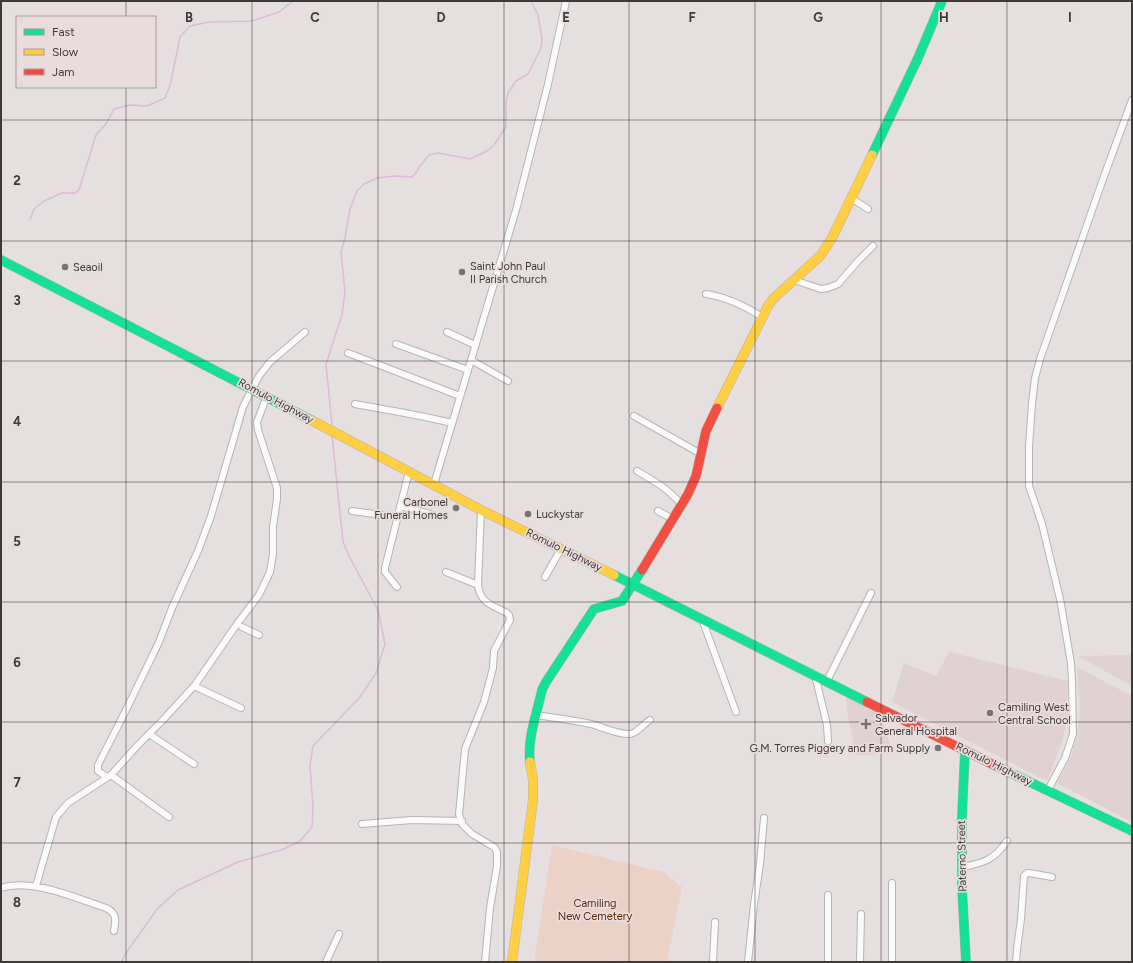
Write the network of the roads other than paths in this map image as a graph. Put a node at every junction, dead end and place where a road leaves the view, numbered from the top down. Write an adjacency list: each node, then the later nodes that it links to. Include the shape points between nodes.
1 (566, 1): 14 (street, via 516,210)
2 (942, 1): 4 (main road, via 918,58)
3 (1132, 100): 59 (street, via 1043,352 1032,404 1029,486 1042,524 1060,599 1072,682 1073,734 1065,758)
4 (851, 198): 5 (street); 8 (main road, via 826,248)
5 (868, 209)
6 (873, 246): 8 (street, via 838,284 821,289)
7 (1, 260): 19 (main road, Romulo Highway)
8 (794, 280): 10 (main road, via 770,302)
9 (706, 294): 10 (street, via 718,296)
10 (762, 317): 25 (main road, via 711,419)
11 (305, 332): 19 (street, via 270,362)
12 (447, 332): 14 (street)
13 (396, 344): 17 (street)
14 (475, 345): 16 (street)
15 (348, 353): 21 (street)
16 (471, 360): 17 (street); 18 (street)
17 (468, 370): 21 (street)
18 (508, 381)
19 (252, 388): 20 (main road, Romulo Highway); 58 (street, via 243,407 213,509 198,550 156,649 98,765 98,771)
20 (267, 396): 26 (main road, Romulo Highway); 45 (street, via 257,422 277,488 273,554 270,572 259,595)
21 (460, 396): 24 (street)
22 (354, 404): 24 (street)
23 (634, 416): 25 (street)
24 (452, 423): 28 (street)
25 (701, 454): 29 (main road, via 693,484)
26 (408, 471): 28 (main road, Romulo Highway); 30 (street)
27 (637, 471): 29 (street, via 670,492)
28 (434, 484): 31 (main road, Romulo Highway)
29 (682, 505): 36 (main road)
30 (400, 506): 34 (street); 35 (street)
31 (481, 510): 37 (main road, Romulo Highway); 41 (street)
32 (352, 511): 35 (street)
33 (658, 511): 36 (street)
34 (430, 514)
35 (397, 517): 42 (street, via 385,568 385,572)
36 (673, 519): 40 (main road)
37 (561, 549): 39 (street); 40 (main road, Romulo Highway)
38 (446, 572): 41 (street)
39 (545, 577)
40 (634, 584): 44 (main road, Romulo Highway); 52 (main road, via 622,601 594,609 587,618 546,682)
41 (478, 585): 62 (street, via 481,598 507,613 510,620 494,651 493,668 484,702 465,749 460,804)
42 (397, 587)
43 (871, 593): 48 (street)
44 (702, 618): 47 (main road, Romulo Highway); 51 (street)
45 (239, 625): 46 (street); 49 (street)
46 (259, 635)
47 (815, 675): 48 (main road, Romulo Highway); 55 (street, via 827,725)
48 (827, 681): 56 (main road, Romulo Highway)
49 (194, 686): 50 (street); 54 (street)
50 (241, 708)
51 (736, 712)
52 (536, 715): 53 (street, via 630,734); 78 (main road, via 529,754 532,800)
53 (650, 720)
54 (148, 734): 57 (street); 58 (street)
55 (828, 741)
56 (965, 751): 59 (main road, Romulo Highway); 66 (main road, Paterno Street)
57 (194, 764)
58 (109, 776): 60 (street); 69 (street, via 68,804 56,817)
59 (1048, 790): 64 (main road, Romulo Highway)
60 (169, 817)
61 (764, 818): 80 (street)
62 (462, 822): 63 (street, via 412,820); 77 (street, via 472,834 494,847 497,852)
63 (362, 824)
64 (1132, 831)
65 (1007, 841): 66 (street, via 983,863)
66 (962, 867): 84 (main road, Paterno Street)
67 (1052, 877): 85 (street, via 1030,873 1024,876)
68 (892, 882): 83 (street)
69 (36, 886): 70 (street); 74 (street, via 110,910 116,918)
70 (1, 888)
71 (828, 895): 81 (street)
72 (861, 914): 82 (street)
73 (715, 922): 79 (street)
74 (114, 931)
75 (339, 934): 76 (street)
76 (326, 962)
77 (485, 962)
78 (512, 962)
79 (713, 962)
80 (748, 962)
81 (828, 962)
82 (860, 962)
83 (892, 962)
84 (966, 962)
85 (1016, 962)

